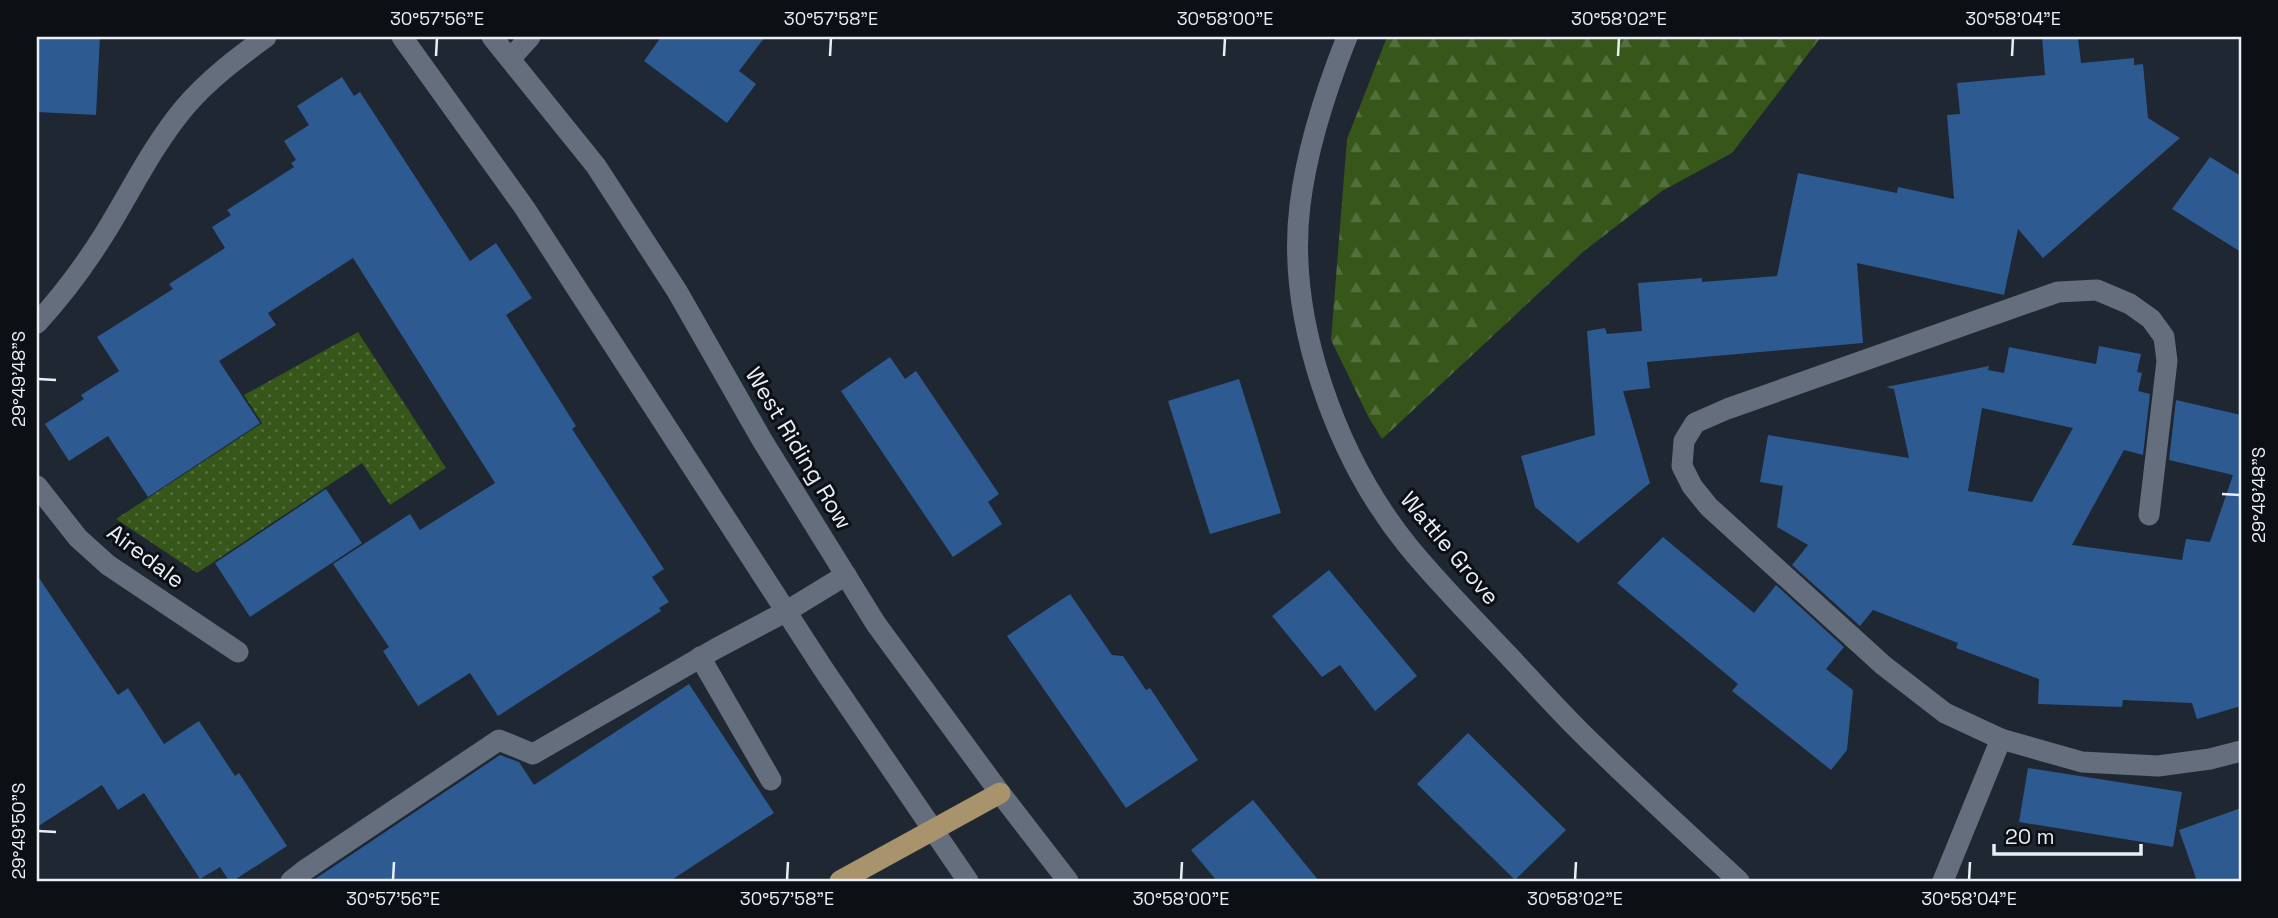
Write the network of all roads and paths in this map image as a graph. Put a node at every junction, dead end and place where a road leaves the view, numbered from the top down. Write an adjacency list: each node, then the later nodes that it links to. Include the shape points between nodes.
1 (266, 37): 7 (street, via 230,63 186,106 104,235)
2 (402, 37): 11 (street, via 524,207)
3 (492, 37): 6 (street, West Riding Row)
4 (530, 37): 6 (street)
5 (1347, 37): 23 (street, Wattle Grove, via 1314,136 1300,205 1298,257 1305,326 1321,385 1343,438 1406,544 1450,594 1594,746)
6 (511, 58): 10 (street, West Riding Row, via 596,166 670,280)
7 (37, 323)
8 (37, 486): 12 (street, Airedale, via 78,538 108,565)
9 (2149, 514): 14 (street, via 2167,361 2164,337 2151,318 2097,290 2058,292 1695,423 1684,441 1682,466 1709,507 1883,665 1945,713)
10 (846, 575): 11 (street); 17 (street, West Riding Row, via 876,624)
11 (787, 611): 13 (street); 18 (street)
12 (238, 652)
13 (700, 657): 16 (street); 19 (street, via 533,754 499,740)
14 (2001, 739): 15 (street, via 2082,762 2158,766); 24 (street)
15 (2241, 751)
16 (771, 780)
17 (1000, 793): 18 (main road); 22 (street, West Riding Row)
18 (933, 831): 20 (main road); 21 (street)
19 (291, 881)
20 (840, 881)
21 (968, 881)
22 (1068, 881)
23 (1739, 881)
24 (1943, 881)

